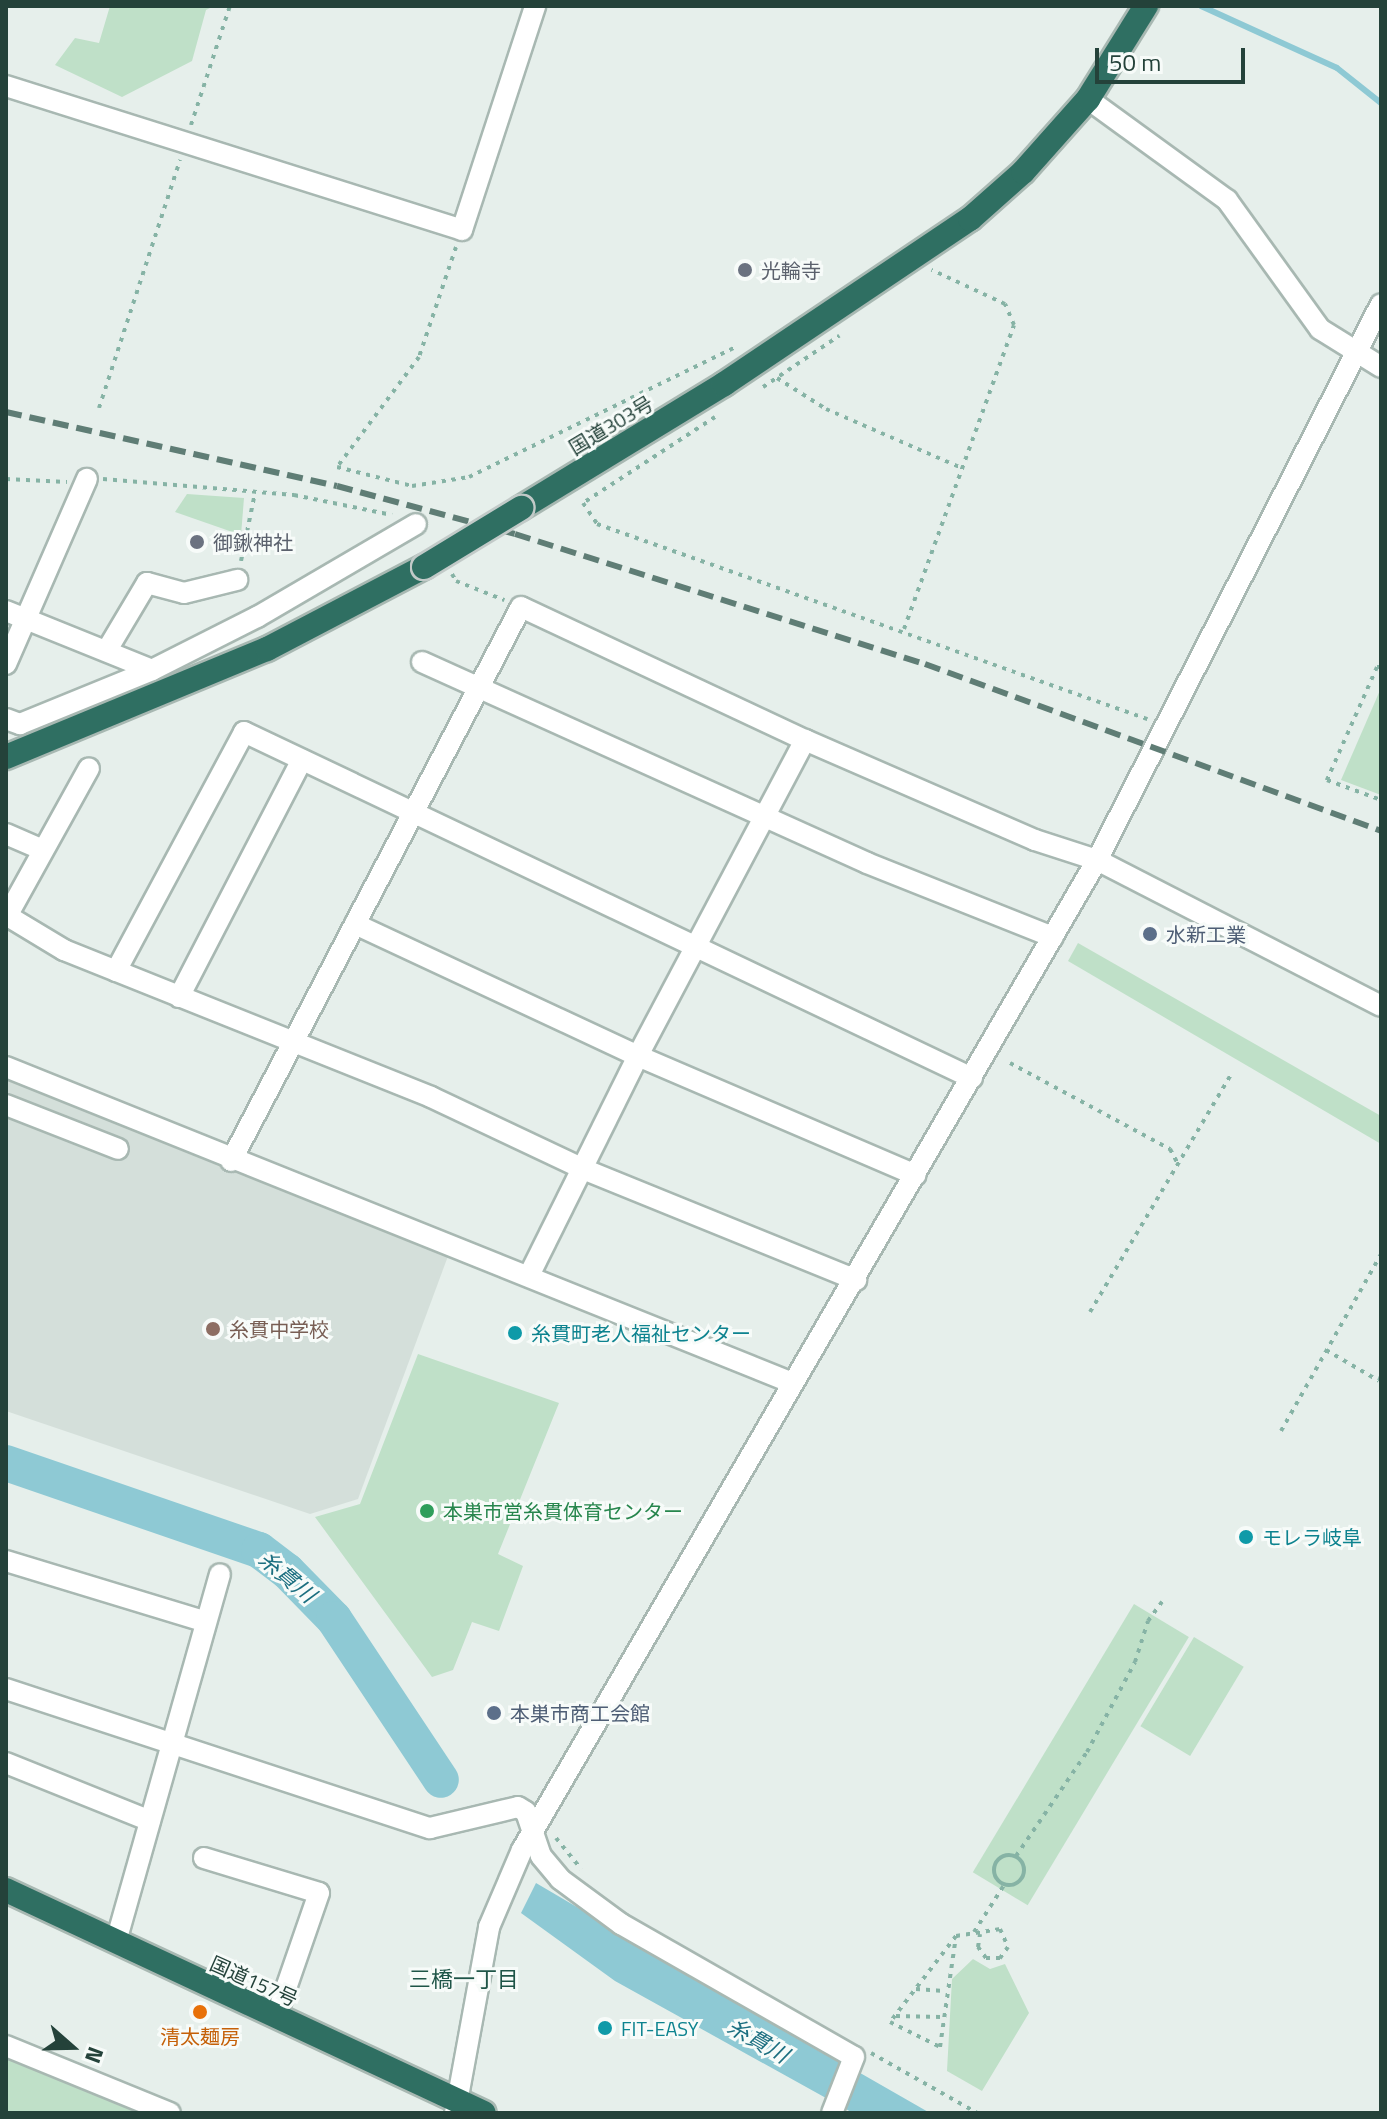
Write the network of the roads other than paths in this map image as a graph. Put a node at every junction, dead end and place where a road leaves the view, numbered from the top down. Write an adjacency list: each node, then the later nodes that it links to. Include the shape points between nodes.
1 (535, 6): 3 (street, via 462,230)
2 (1146, 6): 4 (highway, 国道303号)
3 (6, 86)
4 (1088, 99): 6 (street, via 1227,200 1309,316); 19 (highway, 国道303号, bridge, via 997,196 913,261 424,567 267,649)
5 (1381, 304): 6 (street)
6 (1356, 353): 7 (street); 26 (street)
7 (1381, 367)
8 (87, 479): 11 (street)
9 (416, 524): 15 (street, via 257,617)
10 (237, 580): 12 (street, via 184,593 147,583)
11 (16, 615): 12 (street); 14 (street)
12 (107, 650): 15 (street)
13 (422, 662): 16 (street)
14 (6, 664)
15 (152, 670): 17 (street, via 20,724)
16 (478, 689): 18 (street, via 521,607); 22 (street); 23 (street)
17 (6, 719)
18 (805, 740): 23 (street); 26 (street, via 1035,840)
19 (6, 757)
20 (302, 760): 22 (street); 31 (street, via 244,732); 32 (street)
21 (89, 768): 25 (street)
22 (414, 815): 28 (street); 30 (street)
23 (767, 816): 29 (street, via 867,863); 30 (street)
24 (6, 834): 25 (street)
25 (43, 850): 27 (street)
26 (1097, 860): 29 (street); 33 (street)
27 (6, 916): 31 (street, via 64,950)
28 (355, 924): 34 (street); 35 (street)
29 (1053, 937): 37 (street)
30 (698, 947): 35 (street); 37 (street)
31 (116, 971): 32 (street)
32 (179, 997): 34 (street)
33 (1381, 1006)
34 (292, 1043): 40 (street); 41 (street, via 431,1097)
35 (638, 1056): 41 (street); 42 (street)
36 (6, 1067): 40 (street)
37 (972, 1078): 42 (street)
38 (6, 1105): 39 (street)
39 (118, 1149)
40 (231, 1161): 43 (street)
41 (583, 1169): 43 (street); 44 (street)
42 (916, 1175): 44 (street)
43 (529, 1276): 45 (street)
44 (856, 1280): 45 (street)
45 (790, 1382): 53 (street)
46 (6, 1561): 48 (street)
47 (220, 1574): 48 (street)
48 (204, 1621): 50 (street)
49 (6, 1689): 50 (street)
50 (169, 1744): 52 (street); 53 (street, via 430,1828 511,1806 526,1812)
51 (6, 1763): 52 (street)
52 (150, 1821): 56 (street)
53 (533, 1830): 59 (street, via 495,1908); 61 (street, via 541,1856 560,1879 621,1924 854,2057)
54 (204, 1858): 57 (street, via 319,1893)
55 (7, 1892): 56 (highway, 国道157号)
56 (117, 1938): 57 (highway, 国道157号, via 163,1966)
57 (276, 2017): 59 (highway, 国道157号)
58 (6, 2046): 60 (street)
59 (456, 2106): 63 (highway, 国道157号)
60 (145, 2108): 62 (street)
61 (833, 2111)
62 (170, 2113)
63 (484, 2113)

